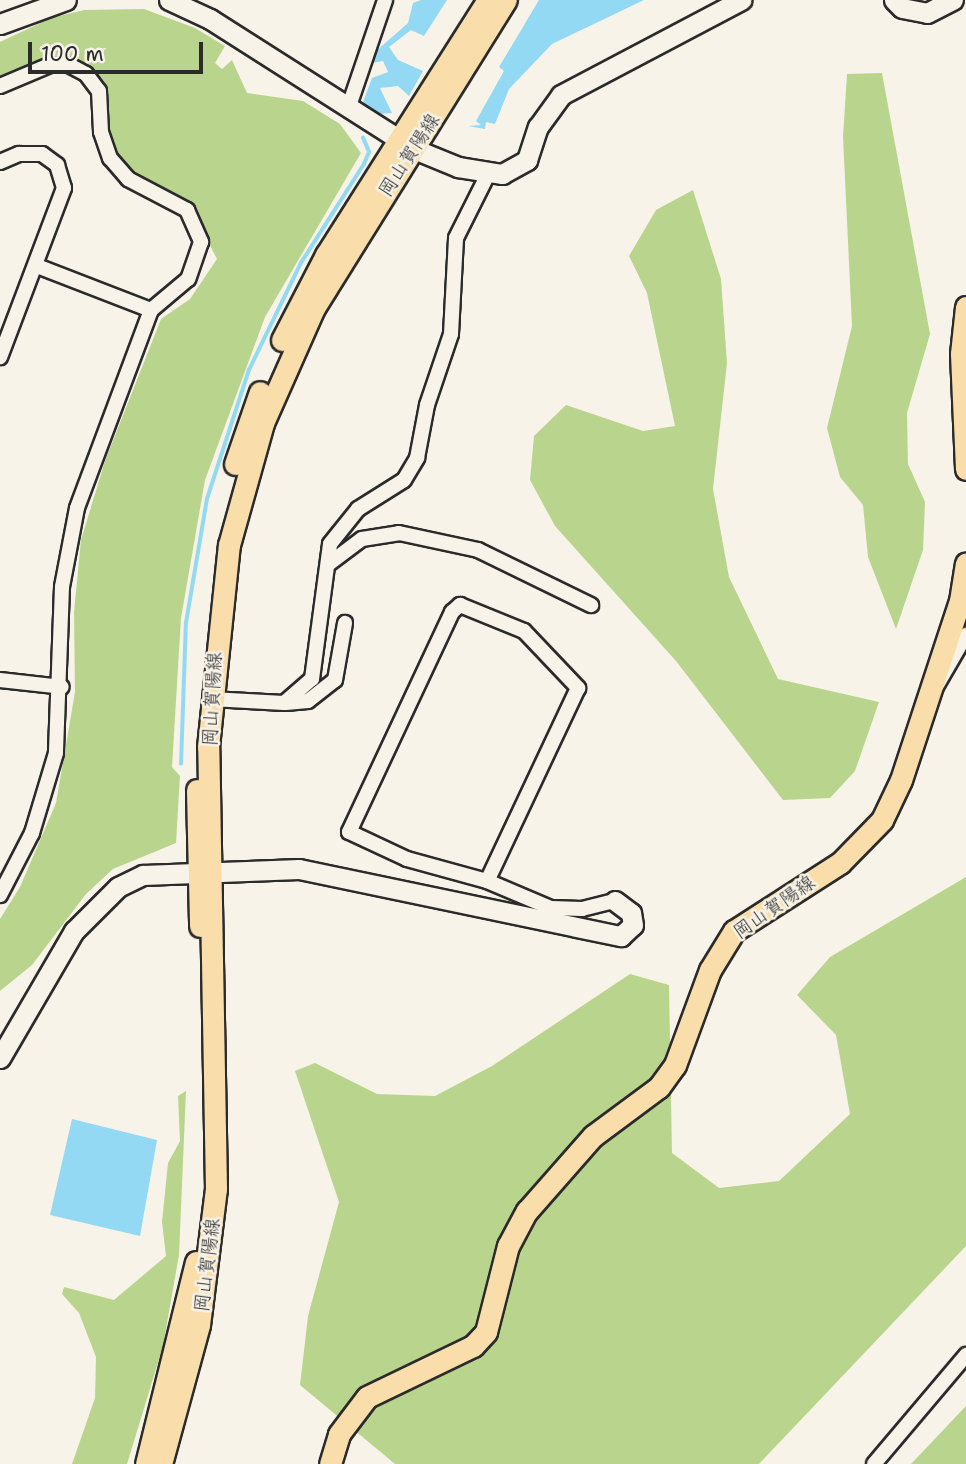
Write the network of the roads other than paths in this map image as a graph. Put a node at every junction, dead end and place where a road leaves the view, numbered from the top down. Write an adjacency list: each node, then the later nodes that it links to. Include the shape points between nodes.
1 (66, 0): 9 (street)
2 (169, 0): 12 (street, via 210,19)
3 (385, 0): 12 (street)
4 (488, 0): 13 (main road, 岡山賀陽線)
5 (506, 0): 13 (main road, 岡山賀陽線)
6 (741, 0): 15 (street, via 575,84 548,109 517,170)
7 (894, 0): 8 (street, via 902,8 927,13)
8 (953, 0)
9 (34, 4): 10 (street)
10 (0, 24)
11 (0, 86): 18 (street, via 50,65 69,65 86,74 99,92 104,146 118,170 178,203 195,221 201,242 194,271)
12 (349, 106): 13 (street)
13 (406, 144): 15 (street); 30 (main road, 岡山賀陽線, via 314,308 263,423 229,545); 32 (main road, 岡山賀陽線, via 297,309 248,421 231,478 204,613 197,698)
14 (0, 162): 16 (street, via 35,152 61,172 63,197)
15 (488, 174): 22 (street, via 456,238 451,334 427,405 417,458 404,480 340,527 330,544)
16 (37, 266): 18 (street); 19 (street)
17 (966, 307): 20 (main road, via 961,354)
18 (151, 310): 28 (street, via 93,460 67,549)
19 (0, 357)
20 (965, 424): 21 (main road)
21 (966, 469)
22 (330, 563): 24 (street, via 362,539 399,533 478,550); 31 (street, via 317,667 312,679)
23 (966, 563): 29 (main road, 岡山賀陽線, via 960,601)
24 (591, 605)
25 (345, 623): 31 (street, via 335,680 308,701)
26 (966, 635): 29 (street, via 943,680)
27 (0, 680): 28 (street)
28 (62, 687): 34 (street, via 46,795)
29 (928, 693): 40 (main road, 岡山賀陽線, via 901,780 882,820 840,863 734,931 710,970 675,1065 659,1087 593,1136 527,1211 508,1246 486,1332 473,1346 367,1397 339,1434)
30 (211, 699): 31 (street); 32 (main road, 岡山賀陽線)
31 (285, 703)
32 (206, 870): 35 (street, via 299,869 621,936 633,925 631,913); 36 (street, via 143,875 108,896 74,931); 38 (main road, 岡山賀陽線, via 203,1189 193,1278); 39 (main road, 岡山賀陽線, via 216,1189 196,1338)
33 (487, 881): 33 (street, via 578,688 524,631 460,605 452,612 349,832 407,859); 35 (street, via 551,908 582,909)
34 (0, 895)
35 (615, 901)
36 (1, 1053)
37 (966, 1355): 41 (street)
38 (146, 1464)
39 (161, 1464)
40 (330, 1464)
41 (874, 1464)

